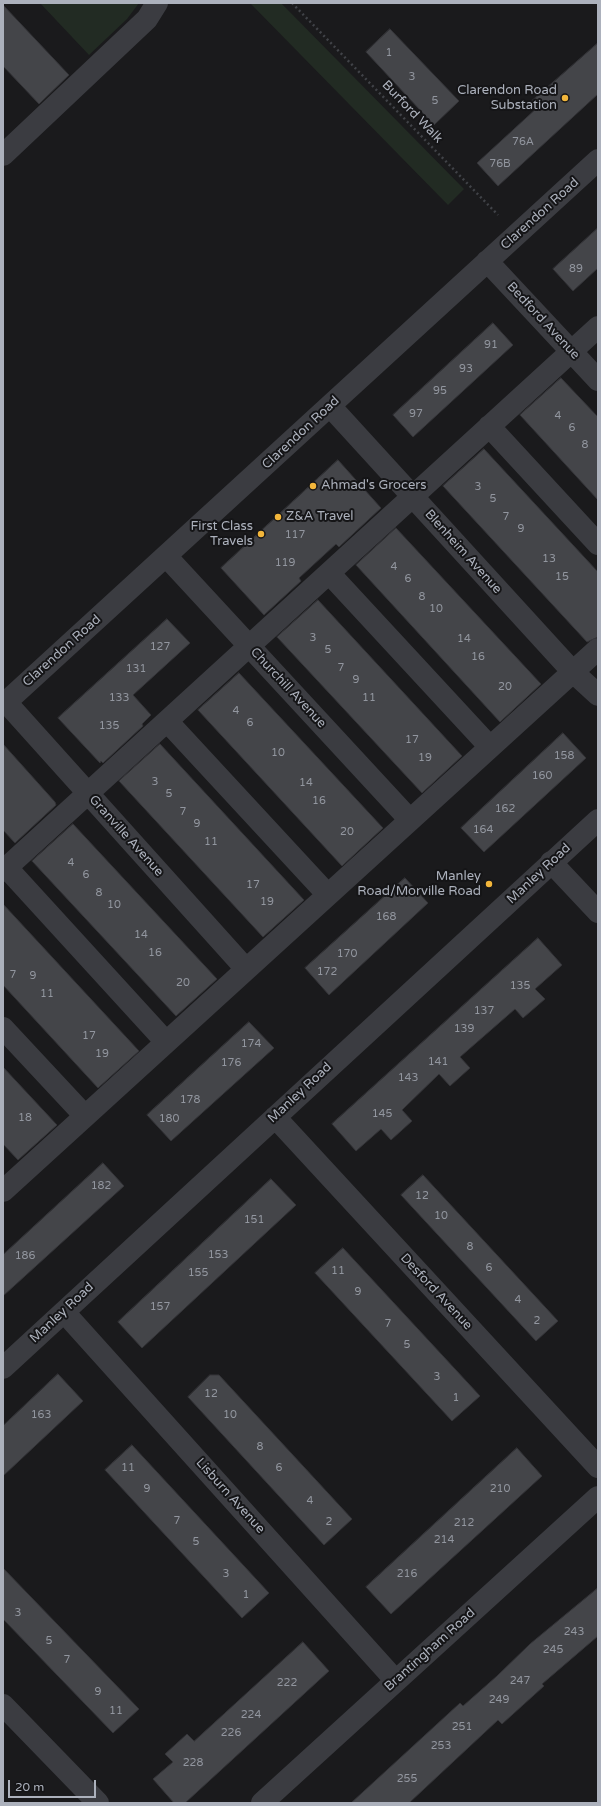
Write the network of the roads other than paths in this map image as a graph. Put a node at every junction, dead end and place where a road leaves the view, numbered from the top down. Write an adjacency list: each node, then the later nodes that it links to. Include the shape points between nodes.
1 (157, 3): 2 (street, via 147,19)
2 (3, 155)
3 (598, 160): 4 (street, Clarendon Road)
4 (487, 262): 6 (street, Bedford Avenue); 8 (street, Clarendon Road)
5 (598, 327): 6 (street)
6 (571, 351): 7 (street, Bedford Avenue); 9 (street)
7 (598, 380)
8 (330, 406): 10 (street, Blenheim Avenue); 12 (street, Clarendon Road)
9 (489, 426): 10 (street); 11 (street)
10 (412, 496): 13 (street); 16 (street, Blenheim Avenue)
11 (598, 544)
12 (166, 556): 14 (street, Churchill Avenue); 18 (street, Clarendon Road)
13 (329, 573): 14 (street); 20 (street)
14 (249, 646): 19 (street); 22 (street, Churchill Avenue)
15 (598, 649): 16 (street)
16 (572, 672): 17 (street, Blenheim Avenue); 20 (street)
17 (598, 695)
18 (5, 703): 21 (street, Granville Avenue)
19 (167, 721): 21 (street); 26 (street)
20 (490, 747): 22 (street)
21 (88, 793): 25 (street); 28 (street, Granville Avenue)
22 (410, 820): 26 (street)
23 (598, 820): 24 (street, Manley Road)
24 (551, 862): 27 (street); 32 (street, Manley Road)
25 (5, 869): 30 (street)
26 (328, 895): 28 (street)
27 (598, 912)
28 (246, 969): 30 (street)
29 (3, 1028): 31 (street)
30 (166, 1042): 31 (street)
31 (85, 1116): 33 (street)
32 (275, 1117): 34 (street, Manley Road); 36 (street, Desford Avenue)
33 (4, 1188)
34 (64, 1312): 35 (street, Manley Road); 38 (street, Lisburn Avenue)
35 (3, 1368)
36 (598, 1467)
37 (598, 1497): 38 (street, Brantingham Road)
38 (396, 1681): 41 (street, Brantingham Road)
39 (3, 1705): 40 (street)
40 (98, 1803)
41 (262, 1803)

